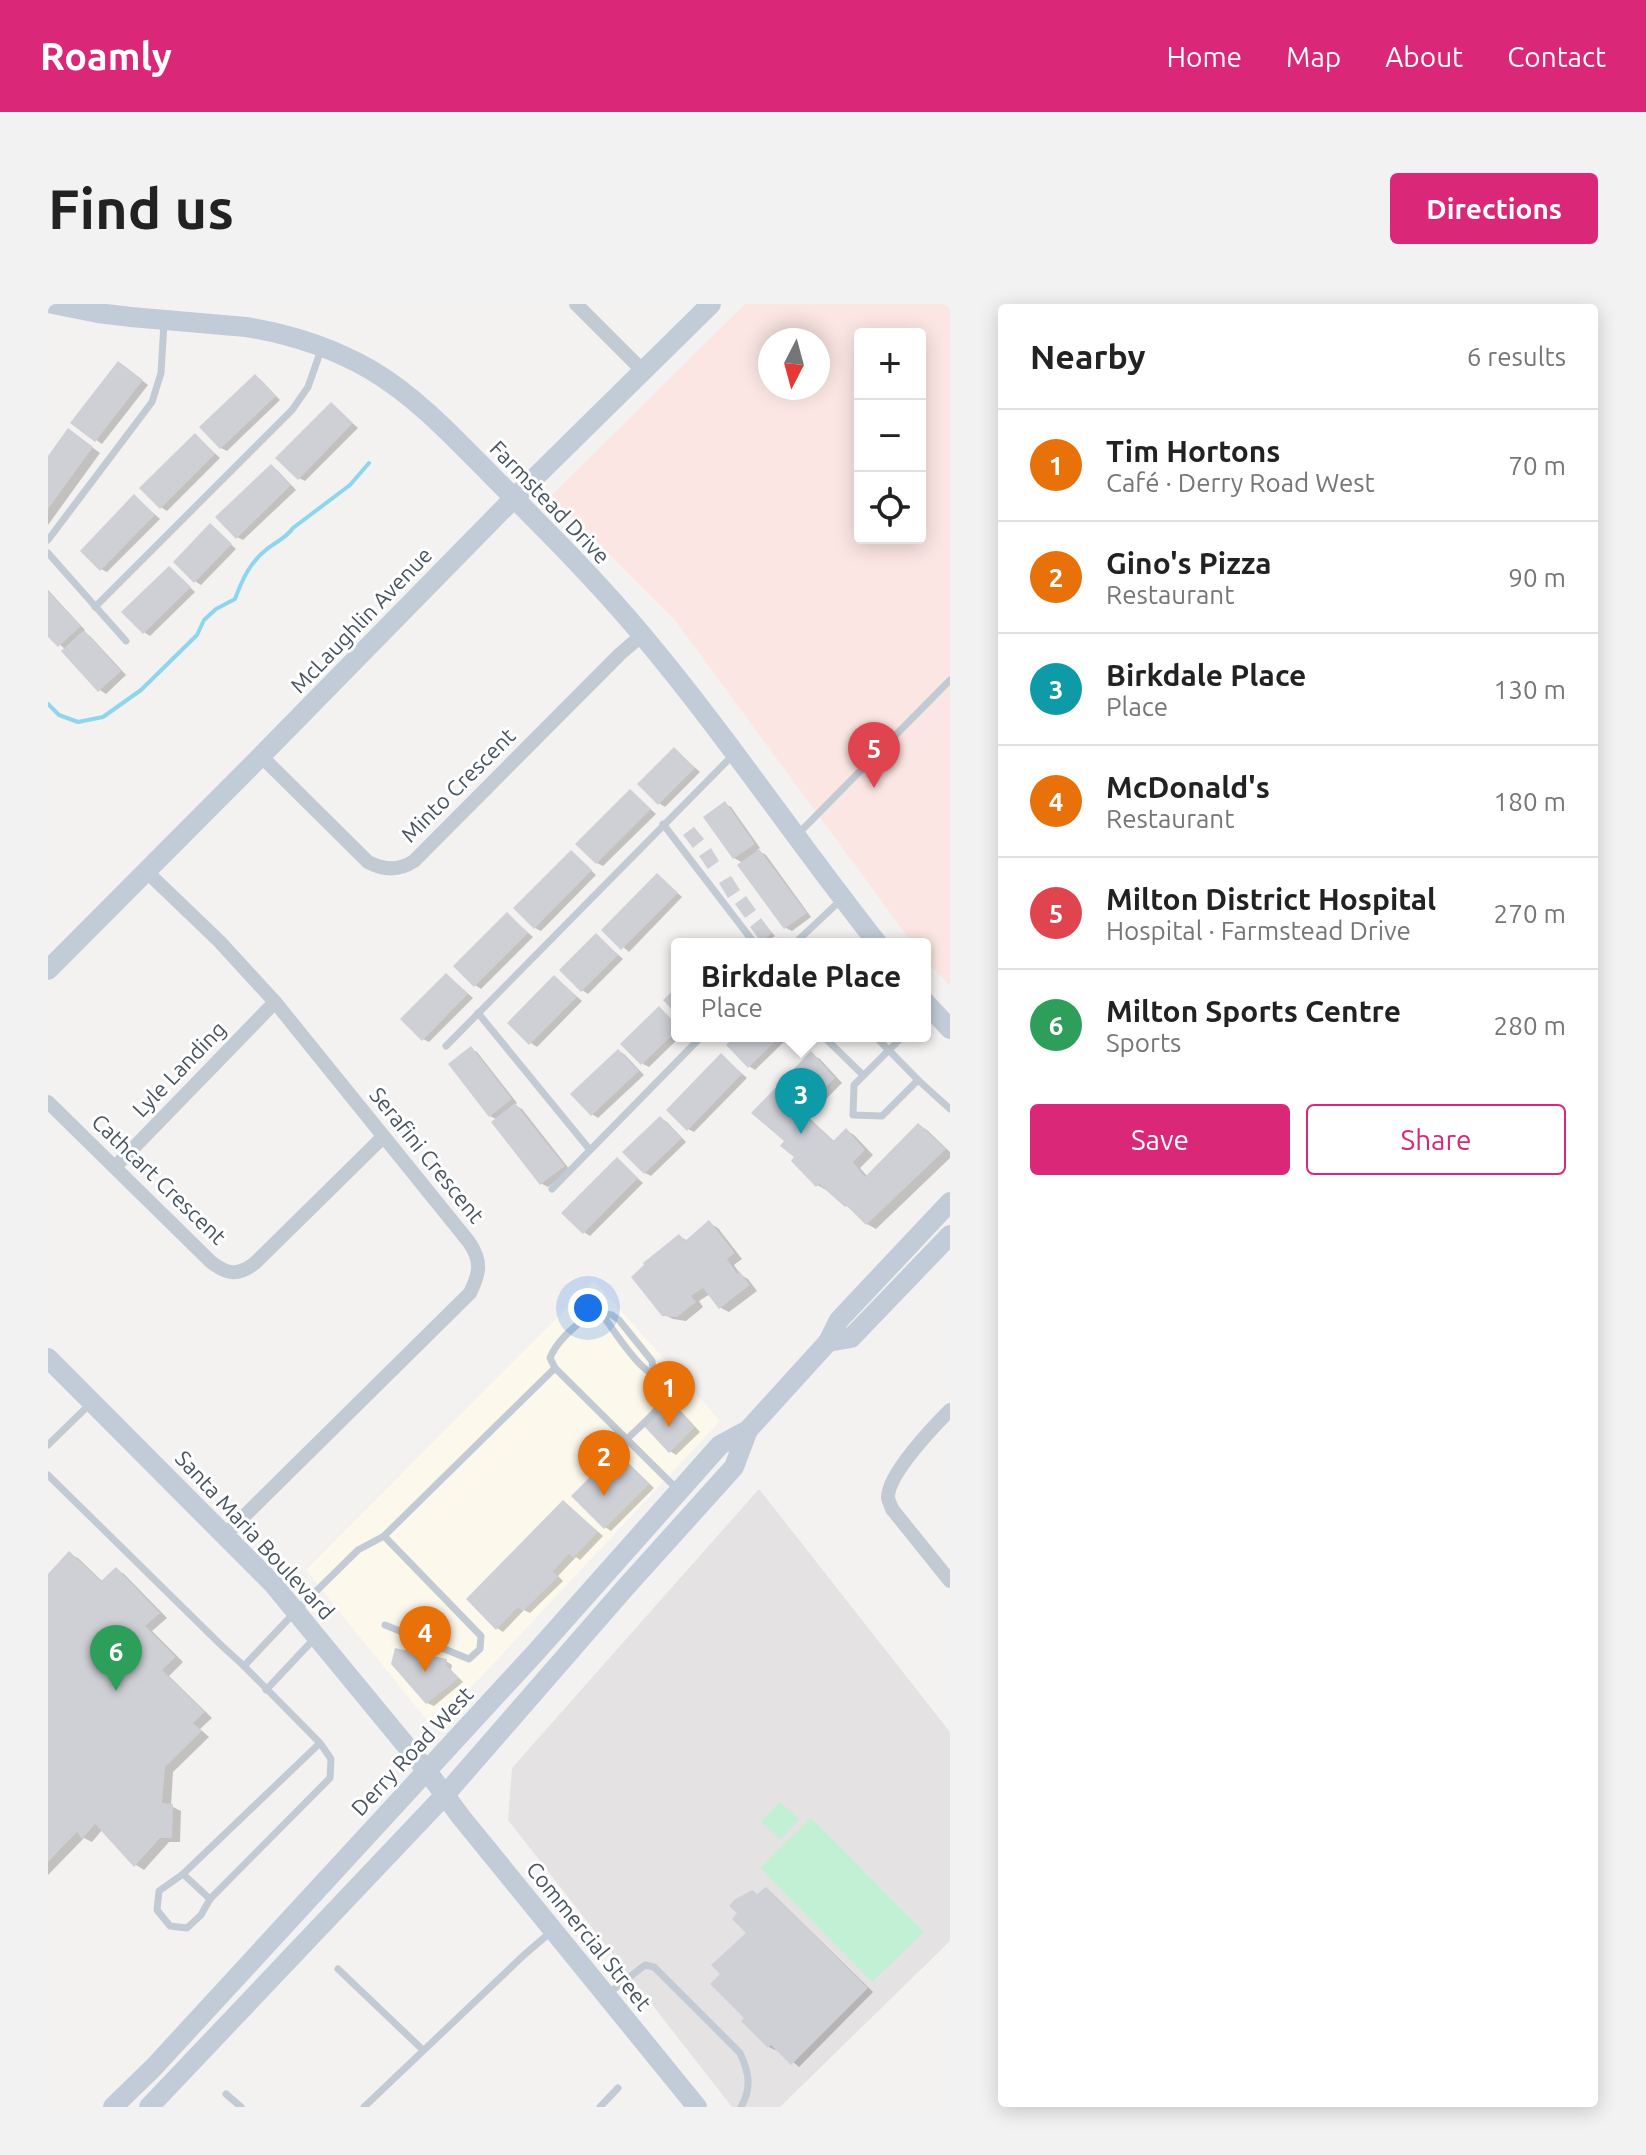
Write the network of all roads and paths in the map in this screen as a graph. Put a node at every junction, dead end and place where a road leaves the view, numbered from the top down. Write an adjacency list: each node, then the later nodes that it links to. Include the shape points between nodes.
1 (53, 304): 4 (street, Farmstead Drive)
2 (576, 304): 6 (street)
3 (711, 304): 6 (street, McLaughlin Avenue)
4 (164, 319): 5 (street, Farmstead Drive, via 258,329); 8 (lane, via 161,373 152,402)
5 (322, 347): 7 (street, Farmstead Drive, via 392,384 420,406); 10 (lane, via 308,387 292,410)
6 (642, 370): 7 (street, McLaughlin Avenue)
7 (514, 498): 11 (street, Farmstead Drive); 15 (street, McLaughlin Avenue)
8 (48, 540)
9 (48, 553): 10 (lane)
10 (95, 607): 12 (lane)
11 (642, 635): 14 (street, Farmstead Drive); 15 (street, Minto Crescent, via 414,861 399,868 368,862)
12 (126, 641)
13 (950, 680): 17 (lane)
14 (734, 754): 16 (lane); 17 (street, Farmstead Drive)
15 (261, 756): 18 (street, McLaughlin Avenue)
16 (663, 824): 20 (lane); 26 (lane)
17 (795, 836): 19 (street, Farmstead Drive)
18 (147, 872): 23 (street, McLaughlin Avenue); 24 (street, Serafini Crescent)
19 (842, 899): 21 (lane); 22 (street, Farmstead Drive)
20 (750, 938)
21 (800, 938)
22 (873, 938)
23 (48, 970)
24 (275, 1002): 38 (street, Serafini Crescent); 40 (street, Lyle Landing)
25 (931, 1012): 27 (street)
26 (478, 1013): 32 (lane); 39 (lane)
27 (950, 1029)
28 (696, 1042): 39 (lane)
29 (829, 1042): 34 (lane)
30 (881, 1042): 33 (lane)
31 (897, 1042): 33 (lane)
32 (446, 1046)
33 (889, 1050): 34 (lane); 35 (lane)
34 (863, 1075): 35 (lane, via 854,1085 853,1115 882,1116)
35 (918, 1080): 37 (lane)
36 (48, 1102): 40 (street, Cathcart Crescent)
37 (950, 1109)
38 (383, 1137): 40 (street, Cathcart Crescent, via 245,1271 231,1273 211,1262); 54 (street, Serafini Crescent, via 477,1254 477,1279 470,1293)
39 (590, 1150): 41 (lane)
40 (115, 1167)
41 (552, 1189)
42 (950, 1202): 44 (street, Derry Road West, via 839,1320)
43 (950, 1235): 44 (street, Derry Road West, via 851,1338)
44 (828, 1342): 49 (street, Derry Road West)
45 (48, 1358): 47 (street, Santa Maria Boulevard)
46 (555, 1368): 50 (lane); 50 (lane, via 550,1358 567,1335 594,1312 605,1314 634,1356 667,1390); 55 (lane)
47 (92, 1402): 51 (lane); 54 (street, Santa Maria Boulevard)
48 (950, 1410): 56 (street, via 893,1479 888,1497)
49 (748, 1430): 53 (street, Derry Road West, via 720,1445); 64 (street, Derry Road West, via 734,1467)
50 (627, 1439): 53 (lane)
51 (48, 1445)
52 (48, 1475): 60 (lane)
53 (680, 1491): 63 (street, Derry Road West)
54 (225, 1535): 57 (street, Santa Maria Boulevard)
55 (384, 1536): 57 (lane, via 358,1550); 58 (lane, via 481,1636 480,1649 469,1659)
56 (950, 1581)
57 (297, 1610): 59 (street, Santa Maria Boulevard); 60 (lane)
58 (385, 1625)
59 (317, 1635): 61 (lane); 63 (street, Santa Maria Boulevard)
60 (244, 1666): 61 (lane)
61 (266, 1690): 62 (lane)
62 (320, 1743): 65 (lane); 66 (lane, via 331,1759 330,1778)
63 (427, 1771): 64 (street, Santa Maria Boulevard); 73 (street, Derry Road West)
64 (444, 1796): 67 (street, Commercial Street); 74 (street, Derry Road West)
65 (183, 1874): 66 (lane); 66 (lane, via 159,1891 157,1910 170,1926 187,1928)
66 (210, 1899)
67 (554, 1930): 69 (street, Commercial Street); 70 (lane)
68 (338, 1969): 70 (lane)
69 (607, 1995): 78 (street, Commercial Street); 79 (lane, via 645,1965 654,1967 740,2053 749,2079)
70 (423, 2050): 76 (lane)
71 (618, 2088): 77 (lane)
72 (226, 2094): 75 (lane)
73 (113, 2107)
74 (149, 2107)
75 (241, 2107)
76 (364, 2107)
77 (600, 2107)
78 (697, 2107)
79 (741, 2107)

